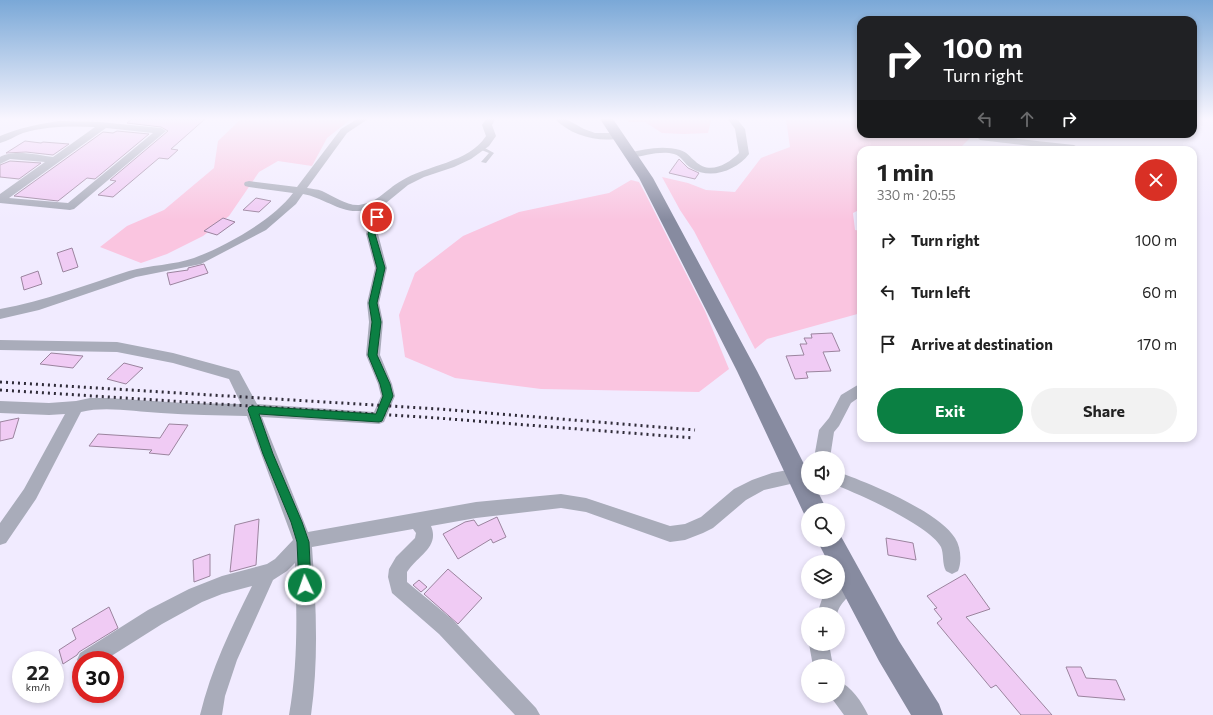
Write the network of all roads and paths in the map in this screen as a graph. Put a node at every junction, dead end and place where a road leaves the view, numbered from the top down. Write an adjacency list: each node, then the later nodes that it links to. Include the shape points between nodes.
1 (66, 152): 11 (street)
2 (135, 152): 16 (street, via 70,207)
3 (328, 152): 15 (street)
4 (473, 152): 17 (street, via 450,165 404,183)
5 (491, 152): 13 (lane)
6 (629, 152): 10 (street)
7 (647, 152): 10 (street)
8 (679, 152): 9 (street, via 694,166 710,171 732,165)
9 (744, 152)
10 (631, 155): 25 (street, via 646,178)
11 (55, 160): 12 (street, via 8,156); 16 (street)
12 (0, 162)
13 (484, 162)
14 (249, 184): 15 (street)
15 (300, 191): 17 (street, via 317,193 353,208); 18 (street, via 292,202 262,228 197,261 134,274 34,307)
16 (0, 200)
17 (381, 202): 23 (street, via 372,234 381,268 373,303 376,322 372,355 388,396 379,418)
18 (0, 314)
19 (0, 345): 23 (street, via 117,347 173,358 234,375)
20 (857, 391): 24 (street, via 846,399 827,430)
21 (0, 407): 22 (street)
22 (76, 407): 23 (street, via 98,403 184,409); 29 (street, via 30,494)
23 (252, 410): 30 (street)
24 (823, 451)
25 (801, 471)
26 (801, 475): 28 (street, via 764,481 739,495 698,528 683,533 670,534 586,506 561,501)
27 (845, 482): 32 (street, via 927,522 949,544)
28 (416, 520): 30 (street, via 328,535); 40 (street, via 424,530 424,538 399,568 396,580 399,587 446,627)
29 (0, 537)
30 (303, 542): 33 (street, via 280,565); 39 (street, via 306,648)
31 (834, 547): 34 (street)
32 (952, 565)
33 (267, 573): 36 (street, via 196,595); 38 (street, via 227,661)
34 (851, 581): 35 (street, via 831,600); 42 (street)
35 (829, 607)
36 (101, 651)
37 (845, 699): 41 (street)
38 (211, 715)
39 (300, 715)
40 (529, 715)
41 (857, 715)
42 (928, 715)

